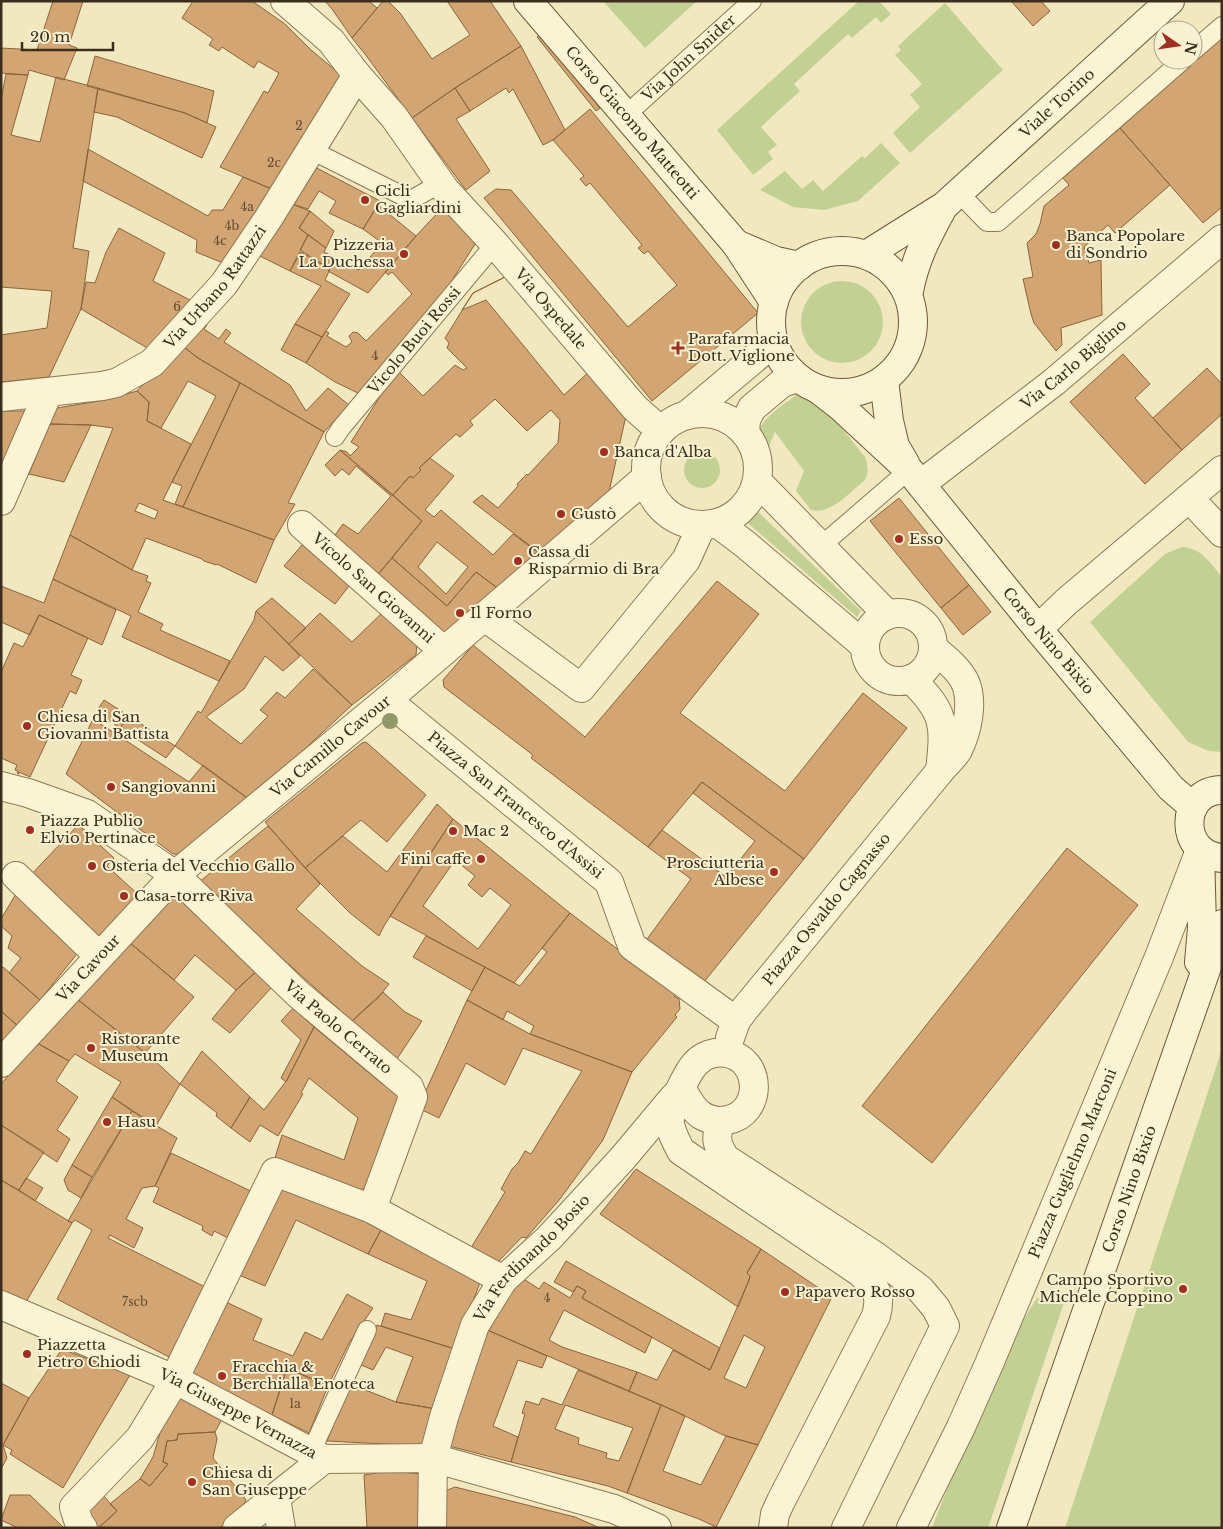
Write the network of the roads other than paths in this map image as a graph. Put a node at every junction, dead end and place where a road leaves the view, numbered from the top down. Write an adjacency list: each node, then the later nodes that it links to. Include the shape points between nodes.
1 (285, 1): 8 (street, Via Ospedale, via 331,41)
2 (528, 1): 9 (street, Corso Giacomo Matteotti)
3 (752, 1): 9 (lane, Via John Snider)
4 (1170, 1): 12 (street, Viale Torino)
5 (1222, 26): 6 (lane)
6 (1203, 42)
7 (1172, 70): 12 (lane, via 998,222 987,222)
8 (357, 75): 10 (street, Via Urbano Rattazzi); 11 (street, Via Ospedale, via 394,117)
9 (626, 115): 15 (street, Corso Giacomo Matteotti)
10 (311, 150): 11 (lane, via 412,200); 23 (street, Via Urbano Rattazzi, via 224,284 152,363 116,383)
11 (441, 183): 14 (street, Via Ospedale)
12 (951, 199): 16 (street, Viale Torino); 18 (street, Viale Torino, via 923,244)
13 (1222, 239): 31 (street, Via Carlo Biglino, via 1054,382)
14 (495, 244): 26 (street, Via Ospedale, via 636,408); 28 (lane, Vicolo Buoi Rossi)
15 (736, 244): 17 (street, Corso Giacomo Matteotti, via 776,261); 19 (street, Corso Giacomo Matteotti)
16 (866, 255): 17 (street, via 843,251 820,254); 18 (street, via 887,267)
17 (799, 266): 19 (street, via 783,284)
18 (909, 291): 21 (street, via 914,324 910,346 900,365)
19 (774, 302): 20 (street, via 771,322)
20 (774, 342): 22 (street, via 782,361); 25 (street)
21 (884, 380): 22 (street, via 865,390 842,394); 31 (street, Corso Nino Bixio, via 895,446)
22 (808, 384): 27 (street, via 782,383 752,408 746,420); 31 (street, Corso Nino Bixio, via 841,407)
23 (48, 393): 24 (street, Via Urbano Rattazzi); 34 (street)
24 (1, 397)
25 (687, 415): 26 (street); 27 (street, via 717,415)
26 (662, 431): 30 (street, via 652,445)
27 (746, 433): 32 (street, via 758,464)
28 (335, 437)
29 (1222, 470): 33 (street)
30 (647, 477): 35 (street, via 660,506 672,516 687,523); 40 (street, Via Camillo Cavour)
31 (915, 477): 38 (lane); 41 (street, Corso Nino Bixio)
32 (757, 481): 35 (street, via 742,509 730,518); 38 (street)
33 (1189, 498): 37 (street); 41 (street)
34 (1, 501)
35 (710, 524): 40 (street, via 686,560 581,688); 42 (street, via 740,540)
36 (302, 526): 44 (street, Vicolo San Giovanni)
37 (1222, 533)
38 (821, 546): 39 (street)
39 (888, 615): 42 (street, via 876,622 868,633); 43 (street, via 914,616 932,635)
40 (485, 617): 44 (street, Via Camillo Cavour)
41 (1038, 629): 50 (street, Corso Nino Bixio, via 1172,788)
42 (865, 646): 45 (street, via 867,659 884,678 898,682)
43 (934, 648): 45 (street, via 931,662 922,673); 47 (street, Piazza Osvaldo Cagnasso, via 966,683 969,701 966,730 957,751)
44 (444, 651): 46 (street, Via Camillo Cavour)
45 (911, 679): 47 (street, via 929,697 938,714 944,734)
46 (387, 700): 52 (street, Via Camillo Cavour); 56 (street, Piazza San Francesco d'Assisi, via 609,882 632,946)
47 (940, 771): 56 (street, Piazza Osvaldo Cagnasso)
48 (1, 786): 52 (street, Via Paolo Cerrato, via 87,814)
49 (1222, 790): 50 (street, via 1208,793)
50 (1193, 807): 51 (street, via 1189,830 1193,840)
51 (1211, 854): 57 (street, Corso Nino Bixio); 77 (street, Piazza Guglielmo Marconi, via 1159,957 989,1364)
52 (175, 875): 55 (street, Via Cavour); 62 (street, Via Paolo Cerrato, via 298,994 409,1087 413,1097)
53 (16, 876): 55 (street)
54 (1222, 924): 57 (street, Corso Nino Bixio)
55 (99, 956): 59 (street, Via Cavour)
56 (736, 1020): 58 (street, Piazza Osvaldo Cagnasso)
57 (1189, 1020): 78 (street, Corso Nino Bixio)
58 (726, 1053): 60 (street, via 714,1053 699,1060); 61 (street, via 743,1060 754,1077 755,1086 754,1096 742,1114)
59 (1, 1063)
60 (682, 1088): 61 (street, via 702,1116); 63 (street, Via Ferdinando Bosio, via 549,1238); 75 (street, via 669,1120 681,1151 861,1273 876,1289 880,1301 876,1316 774,1514)
61 (721, 1121): 76 (street, via 716,1135 718,1147 725,1158 874,1254 920,1289 936,1308 945,1326)
62 (372, 1209): 63 (street); 66 (street, via 275,1172)
63 (503, 1280): 68 (street, Via Ferdinando Bosio, via 475,1325)
64 (5, 1307): 66 (street, Via Giuseppe Vernazza)
65 (367, 1330): 67 (lane)
66 (174, 1380): 67 (street, Via Giuseppe Vernazza); 70 (street, via 140,1438 74,1507)
67 (318, 1456): 68 (street, Via Giuseppe Vernazza); 69 (street)
68 (433, 1458): 73 (street, Via Ferdinando Bosio); 74 (street, Via Giuseppe Vernazza, via 614,1509)
69 (276, 1498): 71 (street); 72 (street)
70 (83, 1528)
71 (237, 1528)
72 (281, 1528)
73 (432, 1528)
74 (657, 1528)
75 (773, 1528)
76 (846, 1528)
77 (911, 1528)
78 (1011, 1528)

